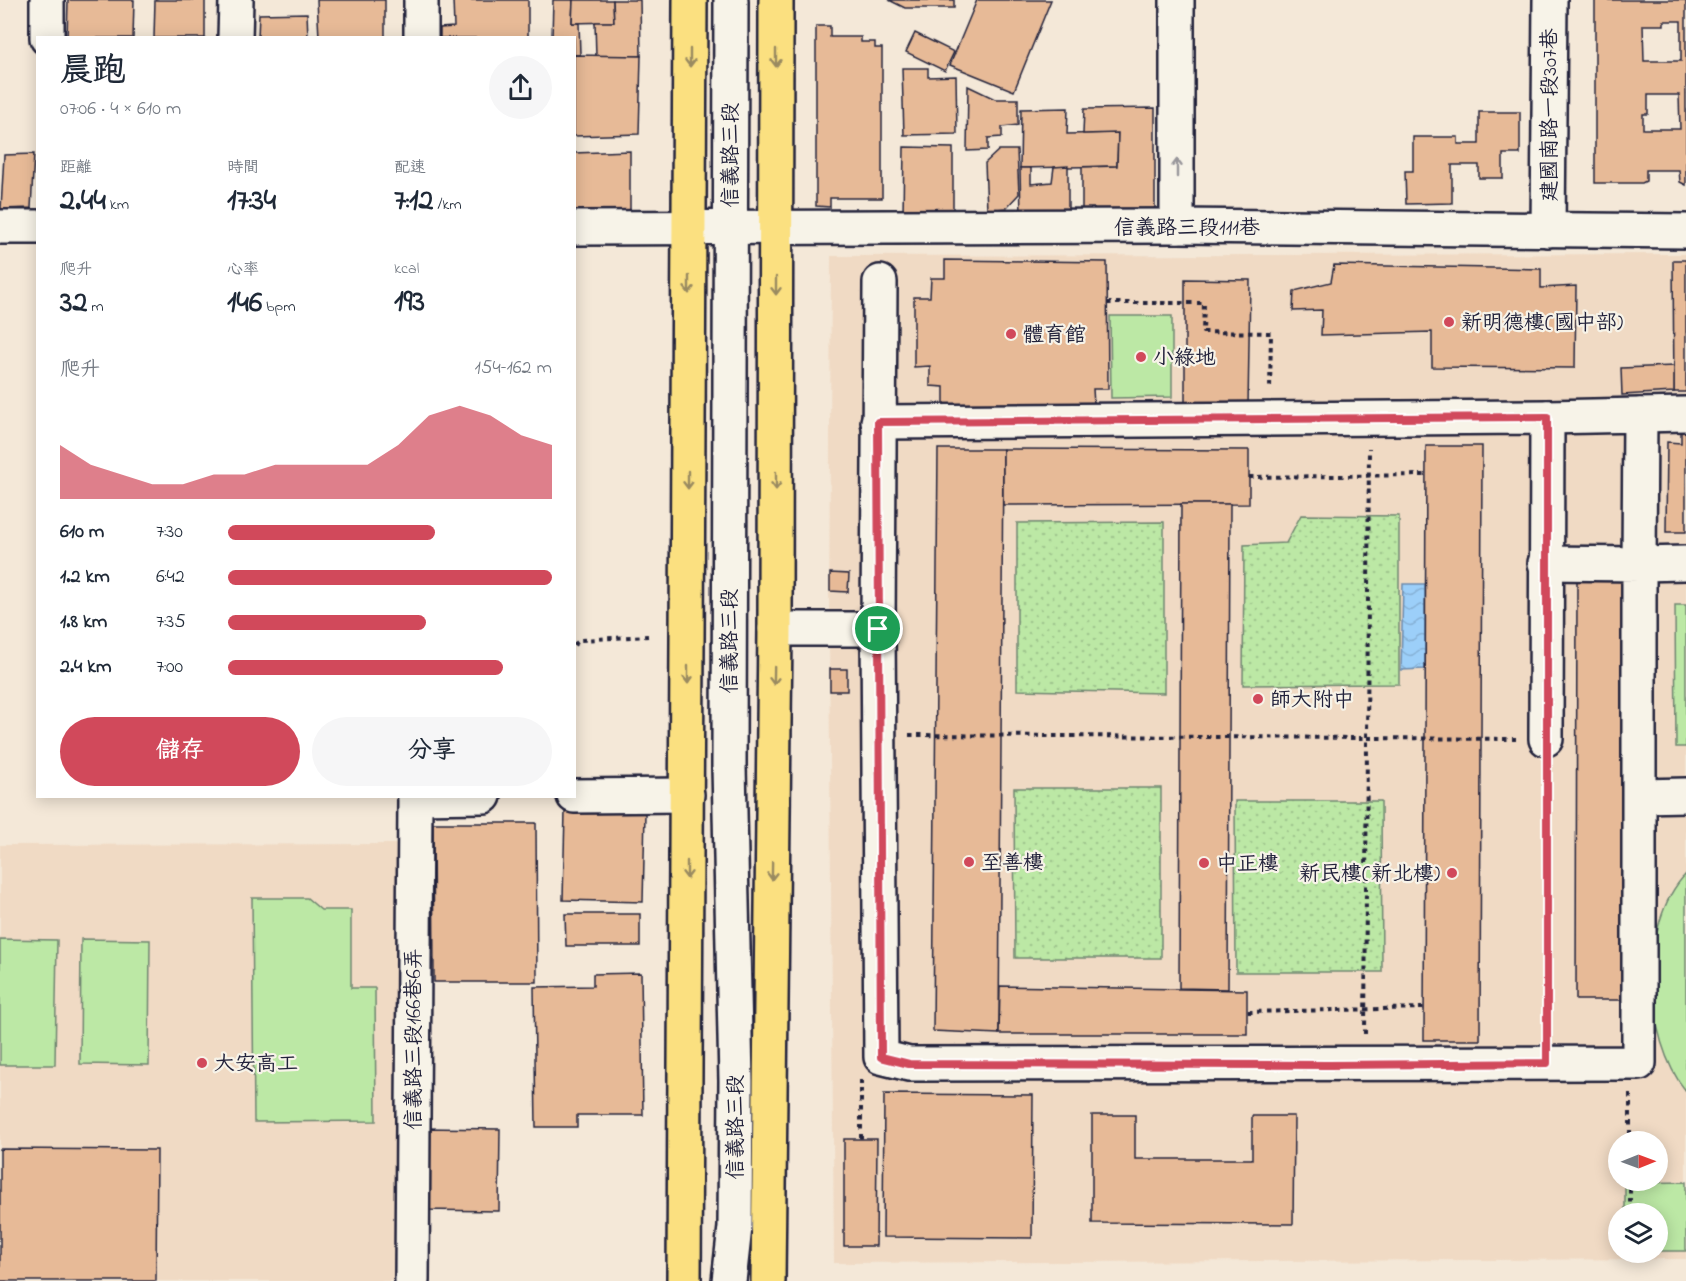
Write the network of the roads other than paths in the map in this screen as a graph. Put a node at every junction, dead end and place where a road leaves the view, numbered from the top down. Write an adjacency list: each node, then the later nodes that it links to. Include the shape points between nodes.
1 (47, 0): 9 (street)
2 (236, 0): 10 (street)
3 (421, 0): 11 (street)
4 (690, 0): 12 (main road, 信義路三段, one-way to 12)
5 (731, 0): 16 (street, 信義路三段)
6 (776, 0): 17 (main road, 信義路三段, one-way to 17)
7 (1177, 0): 13 (street, one-way to 7)
8 (1550, 0): 19 (street, 建國南路一段307巷)
9 (47, 36)
10 (235, 36)
11 (421, 36)
12 (688, 226): 16 (street, 信義路三段111巷); 18 (street, 信義路三段111巷); 32 (main road, 信義路三段, one-way to 32)
13 (1177, 226): 17 (street, 信義路三段111巷); 19 (street, 信義路三段111巷)
14 (0, 227): 15 (street)
15 (36, 227)
16 (729, 227): 17 (street, 信義路三段111巷); 39 (street, 信義路三段, via 729,767 736,1081 735,1227)
17 (774, 227): 29 (main road, 信義路三段, one-way to 29)
18 (576, 228)
19 (1548, 230): 20 (street, 信義路三段111巷)
20 (1686, 231)
21 (880, 282): 25 (street)
22 (1686, 414): 23 (street)
23 (1640, 415): 24 (street); 28 (street)
24 (1547, 417): 25 (street); 26 (street)
25 (878, 422): 30 (street)
26 (1545, 563): 28 (street); 31 (street)
27 (1686, 563): 28 (street)
28 (1639, 564): 35 (street)
29 (775, 629): 30 (street); 40 (main road, 信義路三段, one-way to 40)
30 (878, 629): 35 (street, via 881,1057 909,1064 1639,1063)
31 (1546, 739)
32 (687, 795): 34 (street); 38 (main road, 信義路三段, one-way to 38)
33 (1686, 795): 35 (street)
34 (576, 796)
35 (1641, 796)
36 (415, 798): 37 (street, 信義路三段166巷6弄)
37 (412, 1281)
38 (684, 1281)
39 (729, 1281)
40 (768, 1281)

